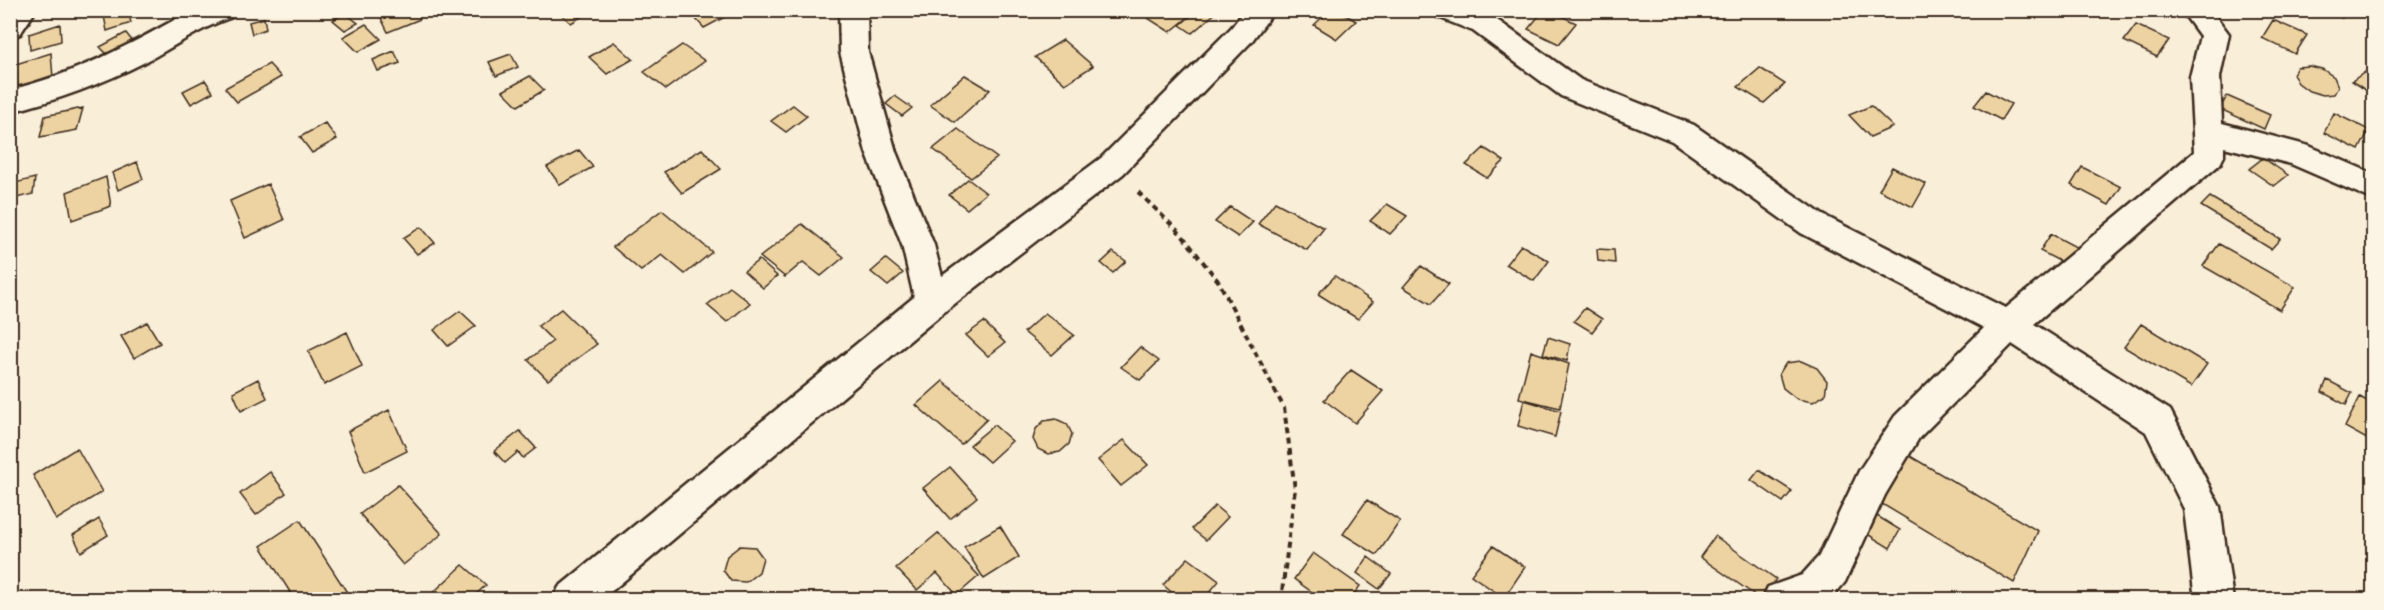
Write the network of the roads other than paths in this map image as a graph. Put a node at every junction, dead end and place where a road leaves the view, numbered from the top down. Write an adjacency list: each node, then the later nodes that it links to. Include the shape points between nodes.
1 (22, 10): 8 (street)
2 (222, 10): 9 (street, via 116,66 49,93)
3 (853, 10): 12 (street, via 854,52 881,152 918,245)
4 (1261, 10): 12 (street, via 1112,166)
5 (1448, 10): 13 (street, via 1483,24 1571,88 1683,132 1812,224)
6 (2195, 10): 7 (street)
7 (2224, 22): 10 (street, via 2205,77)
8 (10, 27)
9 (10, 101)
10 (2208, 131): 11 (street, via 2298,154); 13 (street, via 2209,156)
11 (2373, 188)
12 (932, 302): 14 (street)
13 (2009, 325): 15 (street, via 1906,427 1872,483 1832,569 1814,590); 16 (street, via 2158,421 2202,507)
14 (572, 600)
15 (1781, 600)
16 (2214, 600)

